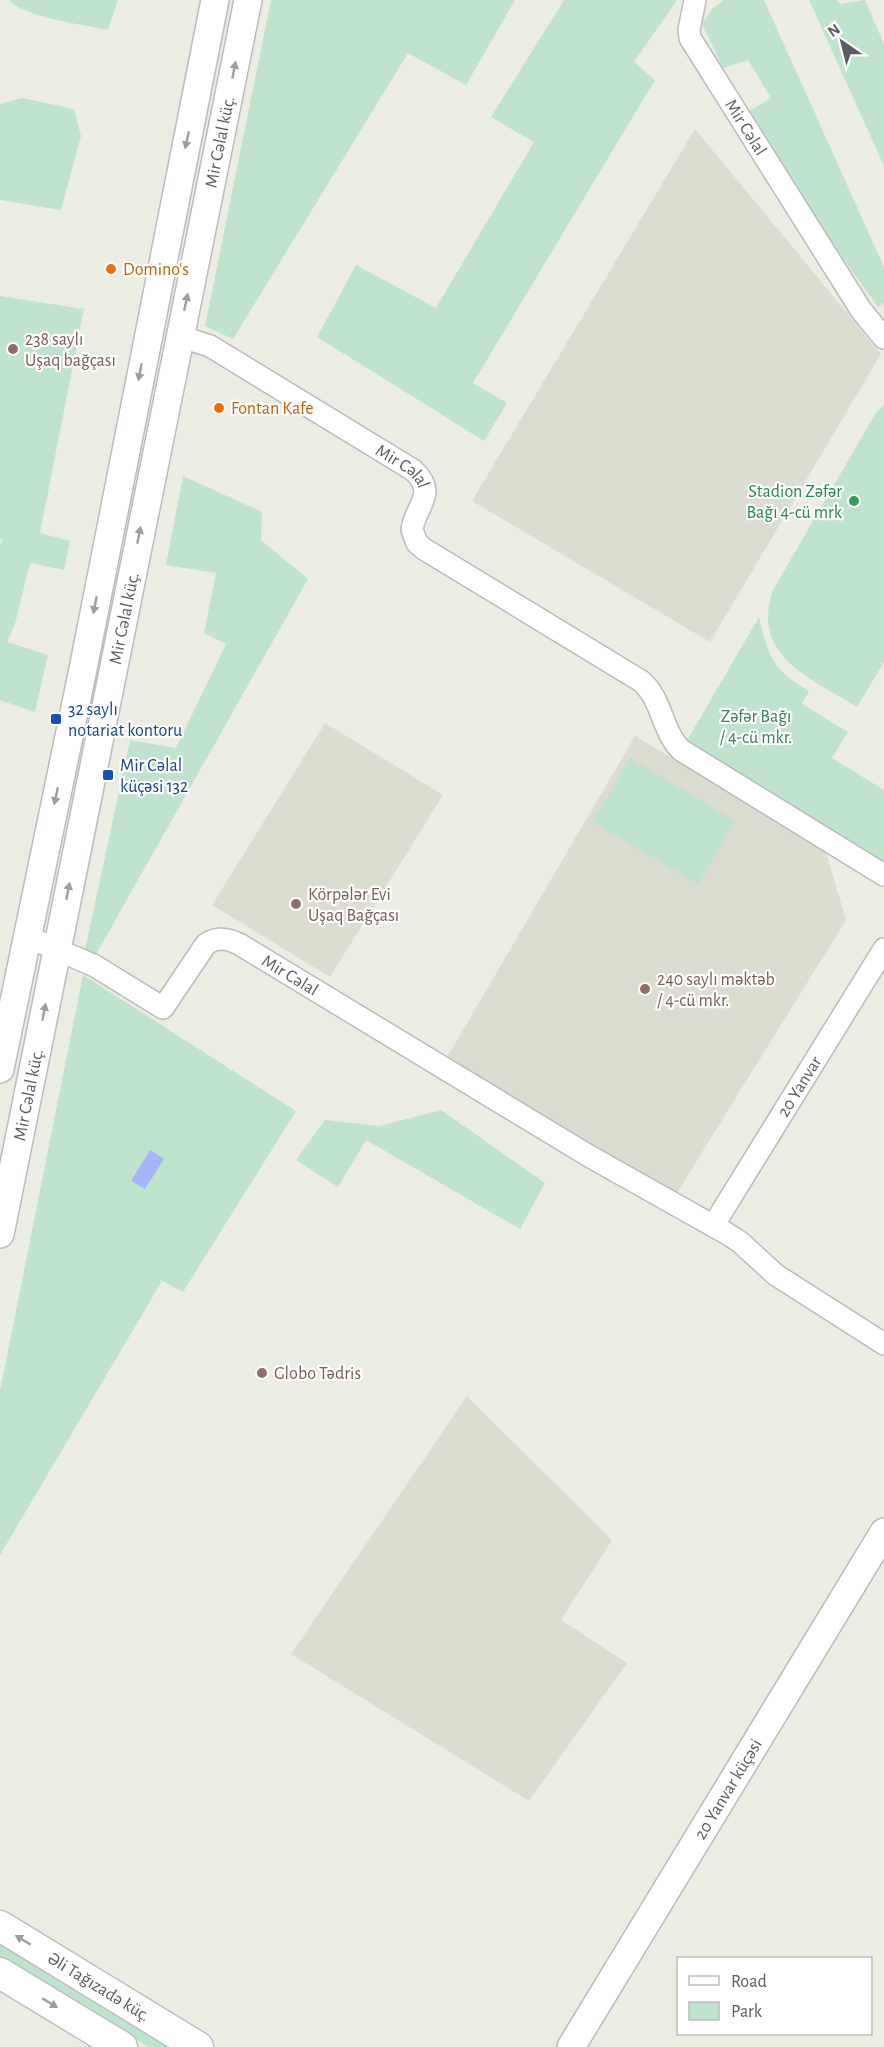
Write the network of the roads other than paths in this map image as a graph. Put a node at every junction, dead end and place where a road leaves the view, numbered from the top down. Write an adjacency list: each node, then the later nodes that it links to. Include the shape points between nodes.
1 (215, 0): 7 (street, Mir Cəlal küç., one-way to 7, via 80,685)
2 (248, 0): 4 (street, Mir Cəlal küç., one-way to 2)
3 (695, 0): 5 (street, Mir Cəlal, via 690,38 849,290)
4 (179, 336): 6 (street, Mir Cəlal, via 210,346 412,470 424,484 425,497 413,523 417,543 650,688 668,731 681,750); 8 (street, Mir Cəlal küç., one-way to 4)
5 (884, 338)
6 (884, 876)
7 (26, 936): 8 (street); 10 (street, Mir Cəlal küç.)
8 (57, 948): 11 (street, Mir Cəlal, via 95,966 163,1008 198,953 216,939 226,938); 12 (street, Mir Cəlal küç., one-way to 8)
9 (884, 949): 11 (street, 20 Yanvar)
10 (0, 1069)
11 (713, 1226): 13 (street, via 741,1242 776,1275)
12 (0, 1234)
13 (884, 1344)
14 (884, 1532): 19 (street, 20 Yanvar küçəsi)
15 (0, 1926): 18 (main road, Əli Tağızadə küç., one-way to 15)
16 (0, 1972): 17 (main road, one-way to 17)
17 (122, 2047)
18 (198, 2047)
19 (571, 2047)

